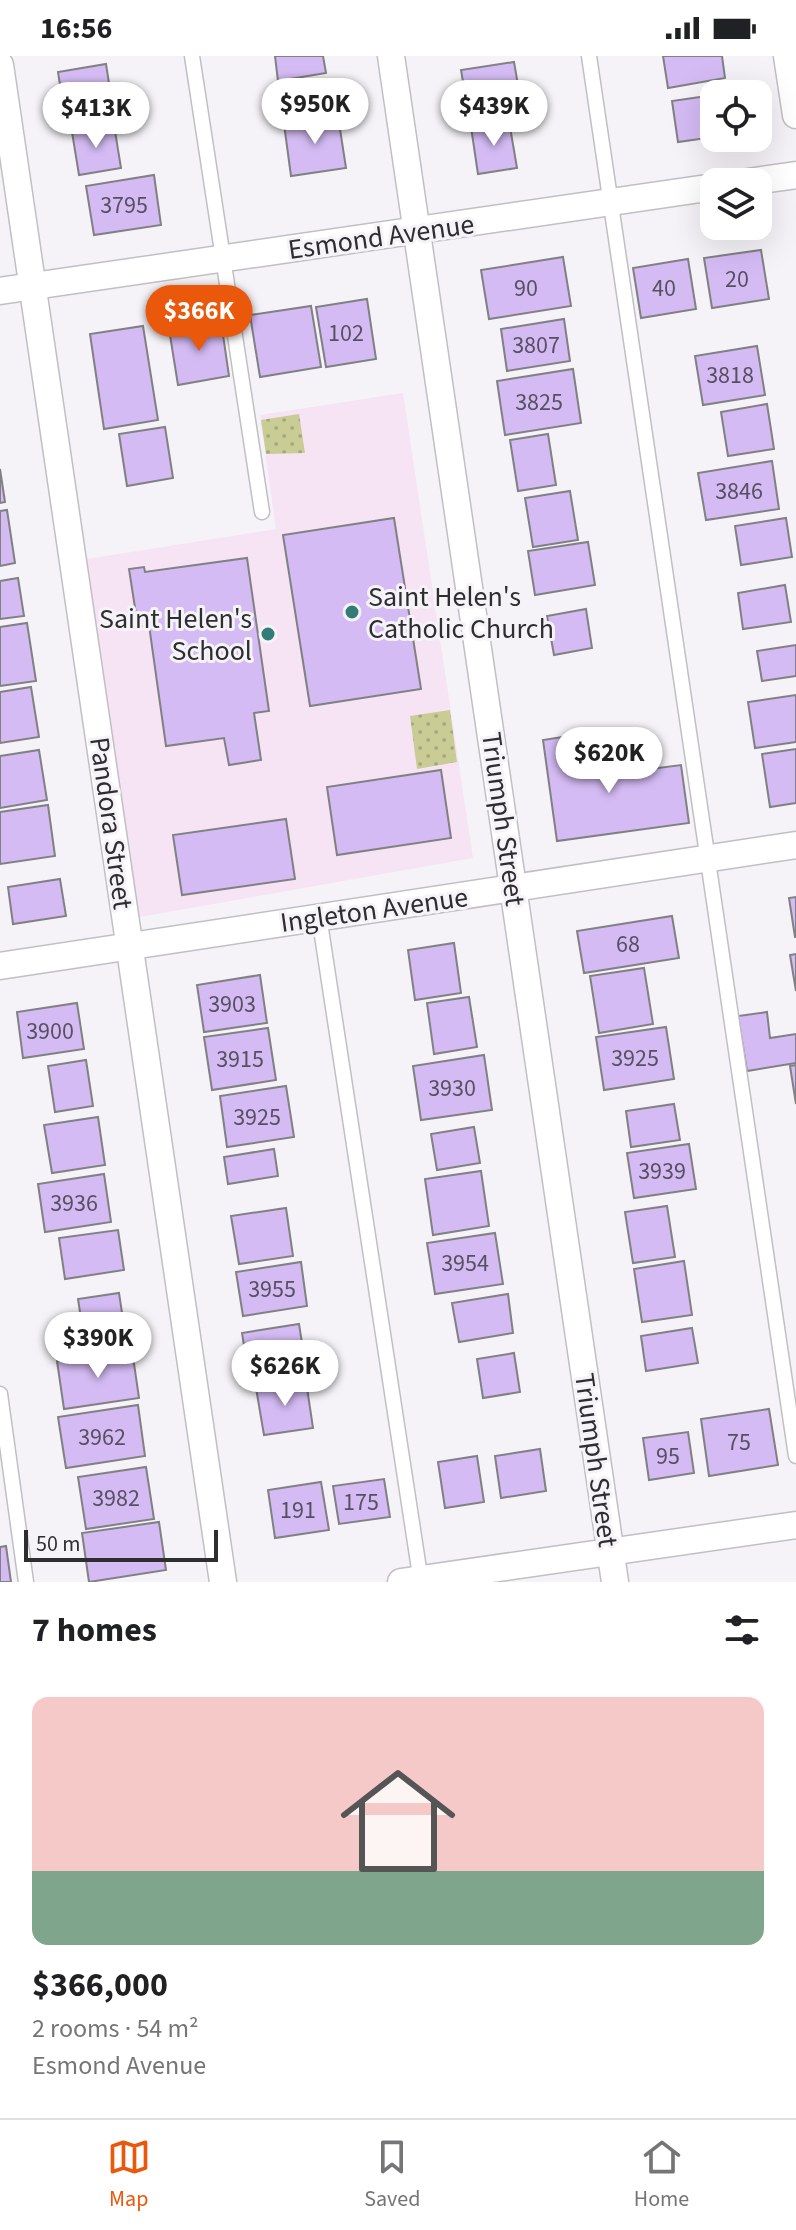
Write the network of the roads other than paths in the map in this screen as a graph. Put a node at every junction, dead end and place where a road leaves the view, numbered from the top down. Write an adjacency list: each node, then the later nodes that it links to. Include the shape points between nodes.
1 (192, 56): 12 (lane)
2 (391, 56): 11 (street, Triumph Street)
3 (589, 56): 10 (lane)
4 (787, 56): 6 (street)
5 (0, 65): 13 (street, Pandora Street)
6 (796, 115)
7 (796, 175): 8 (street)
8 (772, 178)
9 (700, 189): 10 (street, Esmond Avenue)
10 (611, 202): 11 (street, Esmond Avenue); 17 (lane)
11 (416, 230): 12 (street, Esmond Avenue); 18 (street, Triumph Street)
12 (222, 259): 13 (street, Esmond Avenue); 15 (lane)
13 (33, 285): 14 (street, Esmond Avenue); 20 (street, Pandora Street)
14 (0, 291)
15 (262, 512)
16 (796, 845): 17 (street, Ingleton Avenue)
17 (706, 859): 18 (street, Ingleton Avenue); 23 (lane)
18 (514, 888): 19 (street, Ingleton Avenue); 25 (street, Triumph Street)
19 (319, 916): 20 (street, Ingleton Avenue); 26 (lane)
20 (130, 946): 21 (street, Ingleton Avenue); 28 (street, Pandora Street)
21 (0, 966)
22 (0, 1394): 27 (lane)
23 (796, 1456)
24 (796, 1525): 25 (street)
25 (610, 1552): 26 (street); 29 (street, Triumph Street)
26 (414, 1581)
27 (26, 1582)
28 (223, 1582)
29 (615, 1582)

